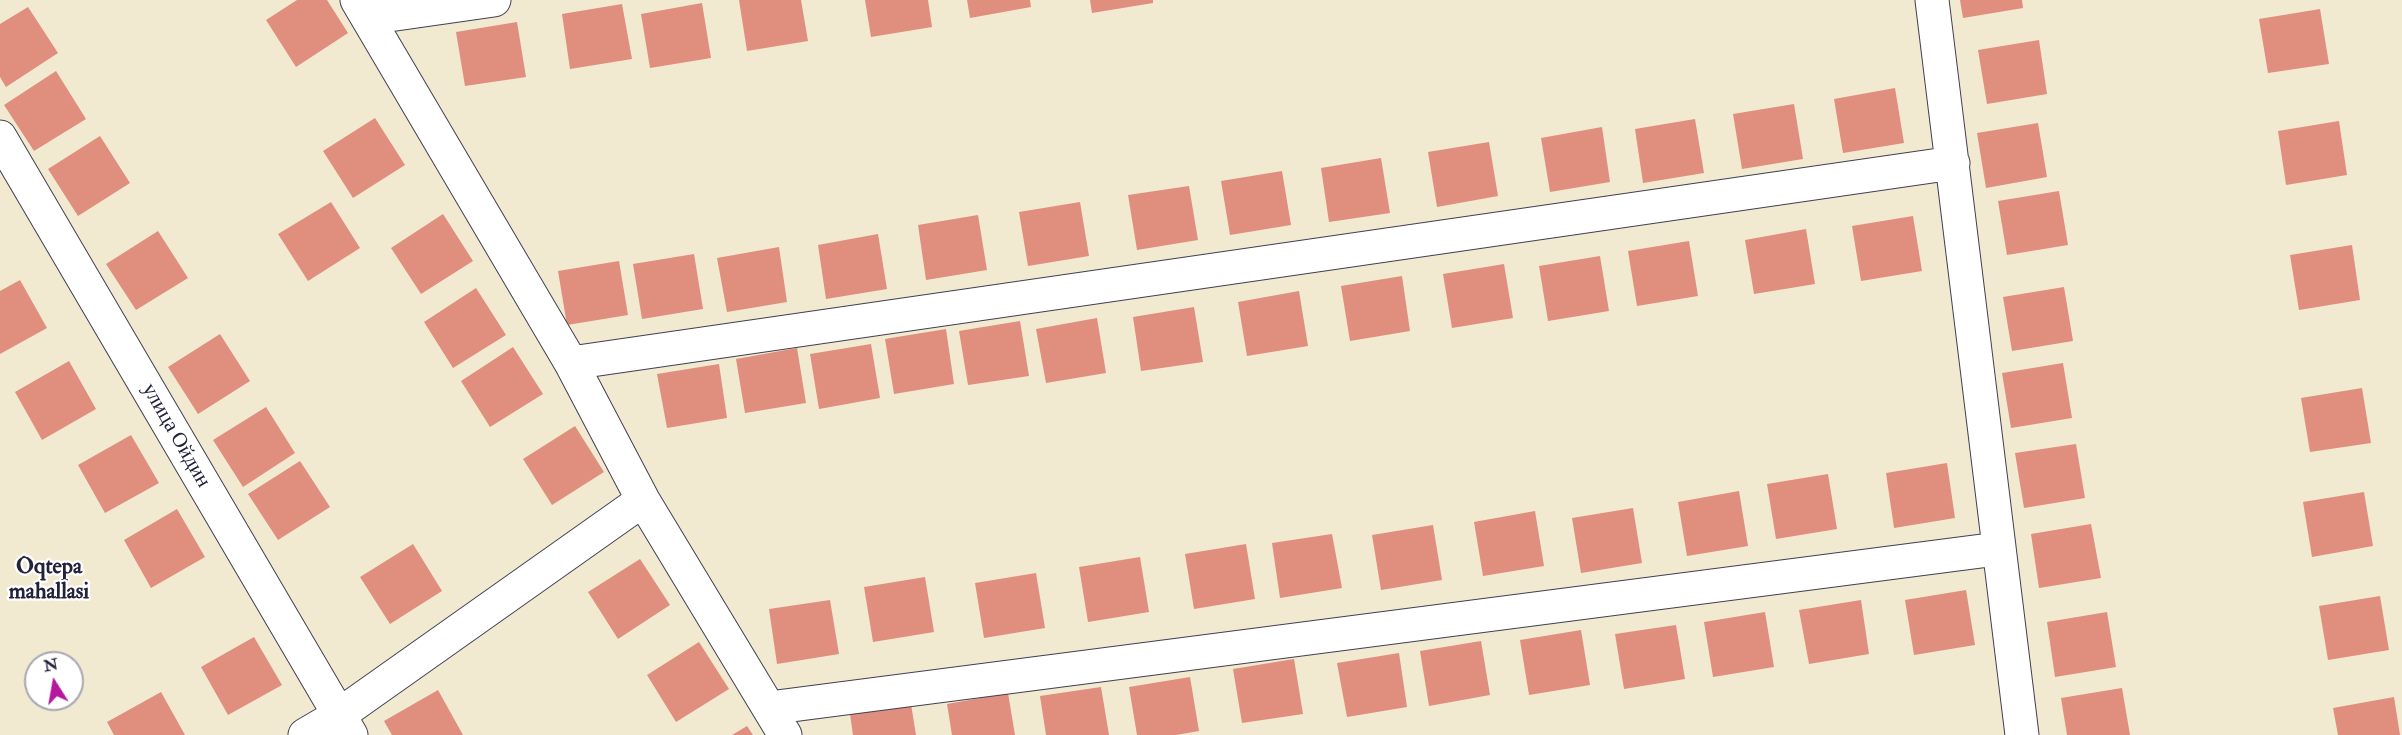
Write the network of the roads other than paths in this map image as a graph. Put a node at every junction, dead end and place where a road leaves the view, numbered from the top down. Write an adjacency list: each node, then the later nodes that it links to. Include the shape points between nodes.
1 (494, 0): 3 (street)
2 (1932, 0): 5 (street)
3 (363, 9): 6 (street)
4 (0, 137): 10 (street, улица Ойдин)
5 (1953, 163): 6 (street); 8 (street)
6 (571, 363): 7 (street)
7 (643, 500): 9 (street); 10 (street)
8 (1997, 549): 9 (street); 12 (street)
9 (777, 722)
10 (345, 725): 11 (street)
11 (304, 735)
12 (2022, 735)

